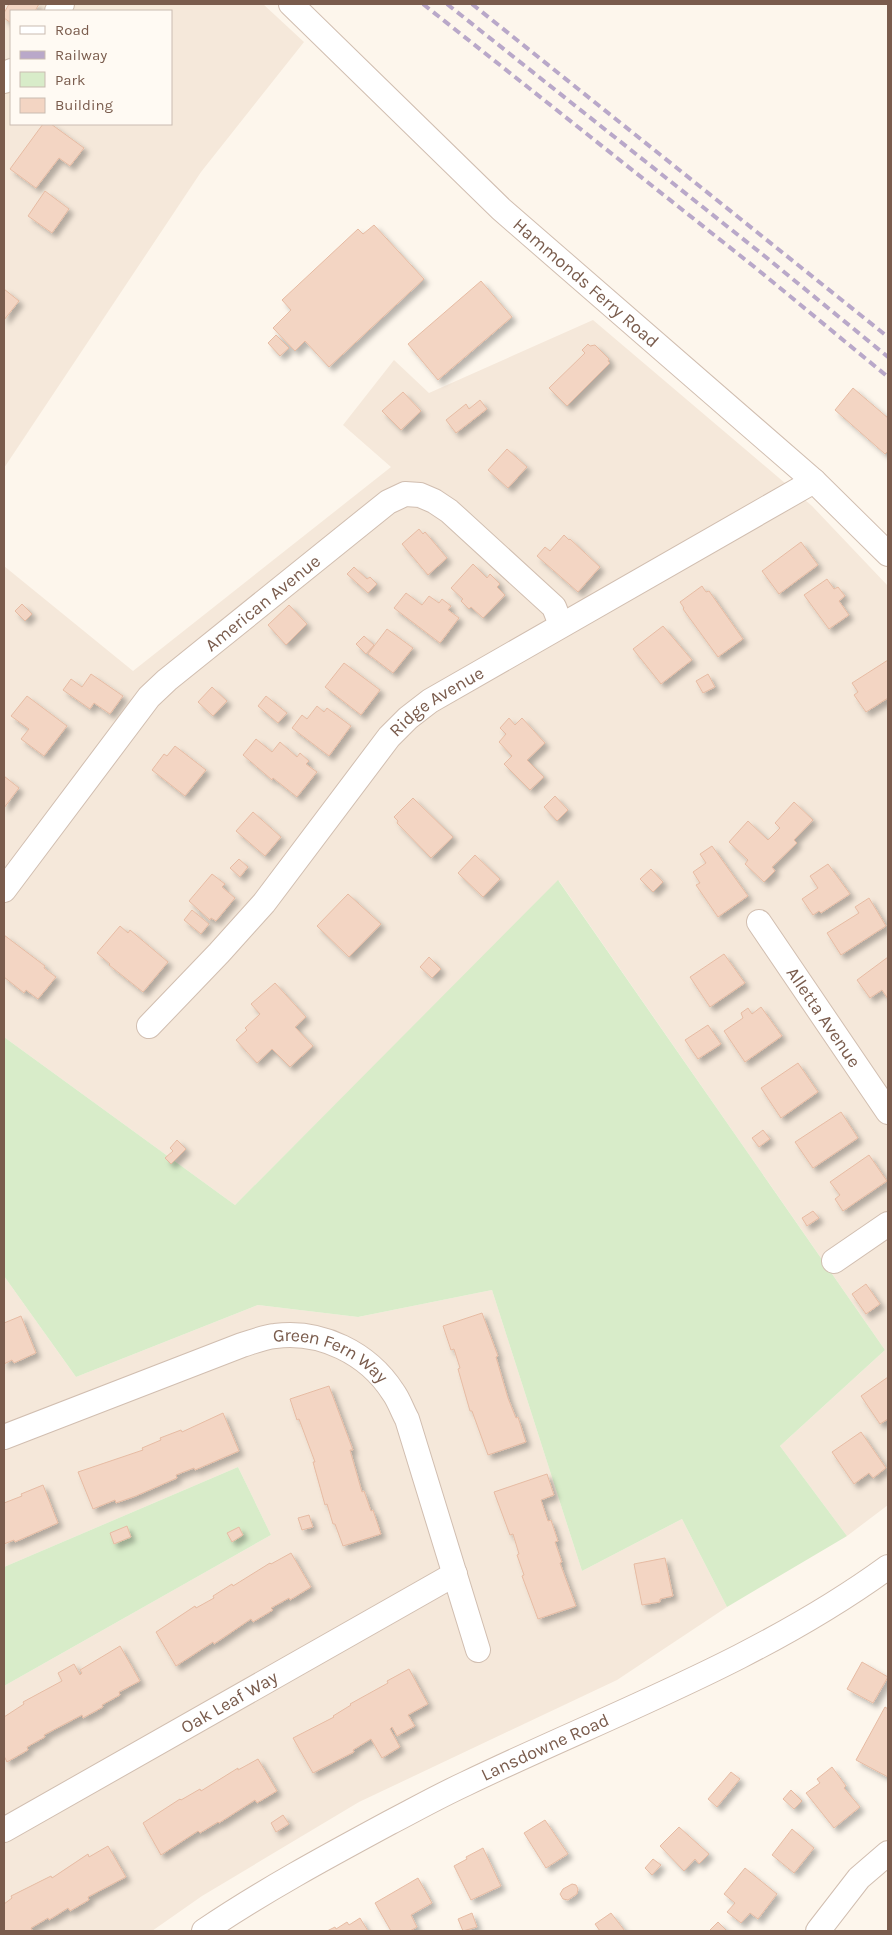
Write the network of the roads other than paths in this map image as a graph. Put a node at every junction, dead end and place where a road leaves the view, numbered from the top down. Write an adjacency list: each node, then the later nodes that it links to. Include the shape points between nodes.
1 (291, 4): 2 (street, Hammonds Ferry Road, via 501,209)
2 (814, 481): 3 (street, Hammonds Ferry Road); 4 (street, Ridge Avenue)
3 (888, 554)
4 (560, 625): 5 (street, American Avenue, via 554,607 448,511 420,495 405,494 388,502 149,697); 7 (street, Ridge Avenue, via 430,701 408,718 389,737 264,903)
5 (4, 890)
6 (759, 922): 8 (street, Alletta Avenue)
7 (148, 1026)
8 (888, 1112)
9 (888, 1224): 10 (street)
10 (834, 1262)
11 (4, 1437): 13 (street, Green Fern Way, via 242,1345 274,1336 303,1336 333,1343 358,1354 394,1392 407,1419)
12 (888, 1568): 17 (street, Lansdowne Road, via 791,1630 708,1673 465,1784 253,1898)
13 (455, 1574): 14 (street, Green Fern Way); 15 (street, Oak Leaf Way)
14 (478, 1650)
15 (4, 1830)
16 (888, 1853): 18 (street, via 859,1878)
17 (204, 1931)
18 (818, 1931)

